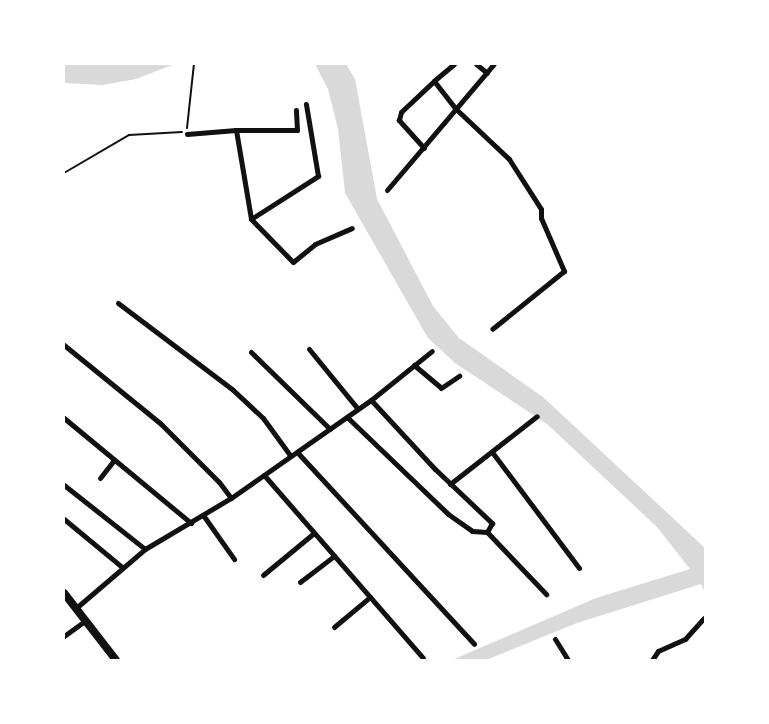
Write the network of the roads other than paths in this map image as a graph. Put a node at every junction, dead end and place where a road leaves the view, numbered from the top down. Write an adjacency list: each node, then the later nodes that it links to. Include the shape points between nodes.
1 (454, 64): 5 (street)
2 (476, 64): 4 (street)
3 (494, 64): 4 (street)
4 (487, 73): 7 (street)
5 (434, 81): 7 (street); 11 (street, via 401,112 399,120)
6 (306, 104): 13 (street, via 318,176)
7 (456, 109): 11 (street); 16 (street, via 509,159 541,209 541,218 564,271)
8 (296, 110): 9 (street, via 297,130)
9 (236, 130): 10 (street); 13 (street)
10 (187, 134)
11 (424, 148): 12 (street)
12 (387, 190)
13 (251, 219): 14 (street, via 293,262 316,244)
14 (352, 228)
15 (118, 303): 31 (street, via 232,390 263,418)
16 (492, 329)
17 (64, 345): 37 (street, via 160,423)
18 (309, 349): 24 (street)
19 (432, 351): 21 (street)
20 (250, 352): 28 (street)
21 (414, 365): 22 (street, via 441,388); 23 (street)
22 (459, 376)
23 (371, 400): 24 (street); 35 (street)
24 (358, 409): 26 (street)
25 (537, 416): 30 (street)
26 (346, 417): 28 (street); 41 (street, via 448,514 472,531)
27 (64, 418): 32 (street)
28 (330, 429): 29 (street)
29 (297, 452): 31 (street); 59 (street)
30 (492, 452): 35 (street); 47 (street)
31 (290, 455): 33 (street)
32 (114, 460): 34 (street); 40 (street)
33 (264, 475): 37 (street); 42 (street)
34 (100, 478)
35 (450, 484): 41 (street, via 492,523)
36 (64, 485): 43 (street)
37 (231, 498): 38 (street)
38 (203, 515): 40 (street); 45 (street)
39 (64, 519): 46 (street)
40 (191, 523): 43 (street)
41 (488, 532): 51 (street)
42 (314, 533): 44 (street); 48 (street)
43 (144, 549): 46 (street)
44 (334, 556): 49 (street); 52 (street)
45 (234, 559)
46 (122, 567): 53 (street)
47 (579, 568)
48 (263, 575)
49 (300, 582)
50 (64, 593): 53 (main road)
51 (546, 594)
52 (370, 598): 56 (street); 60 (street)
53 (76, 608): 55 (main road)
54 (704, 618): 63 (street, via 685,639 658,652)
55 (85, 621): 57 (street); 61 (main road)
56 (334, 628)
57 (64, 636)
58 (555, 639): 62 (street)
59 (474, 644)
60 (422, 658)
61 (116, 660)
62 (568, 660)
63 (652, 660)

